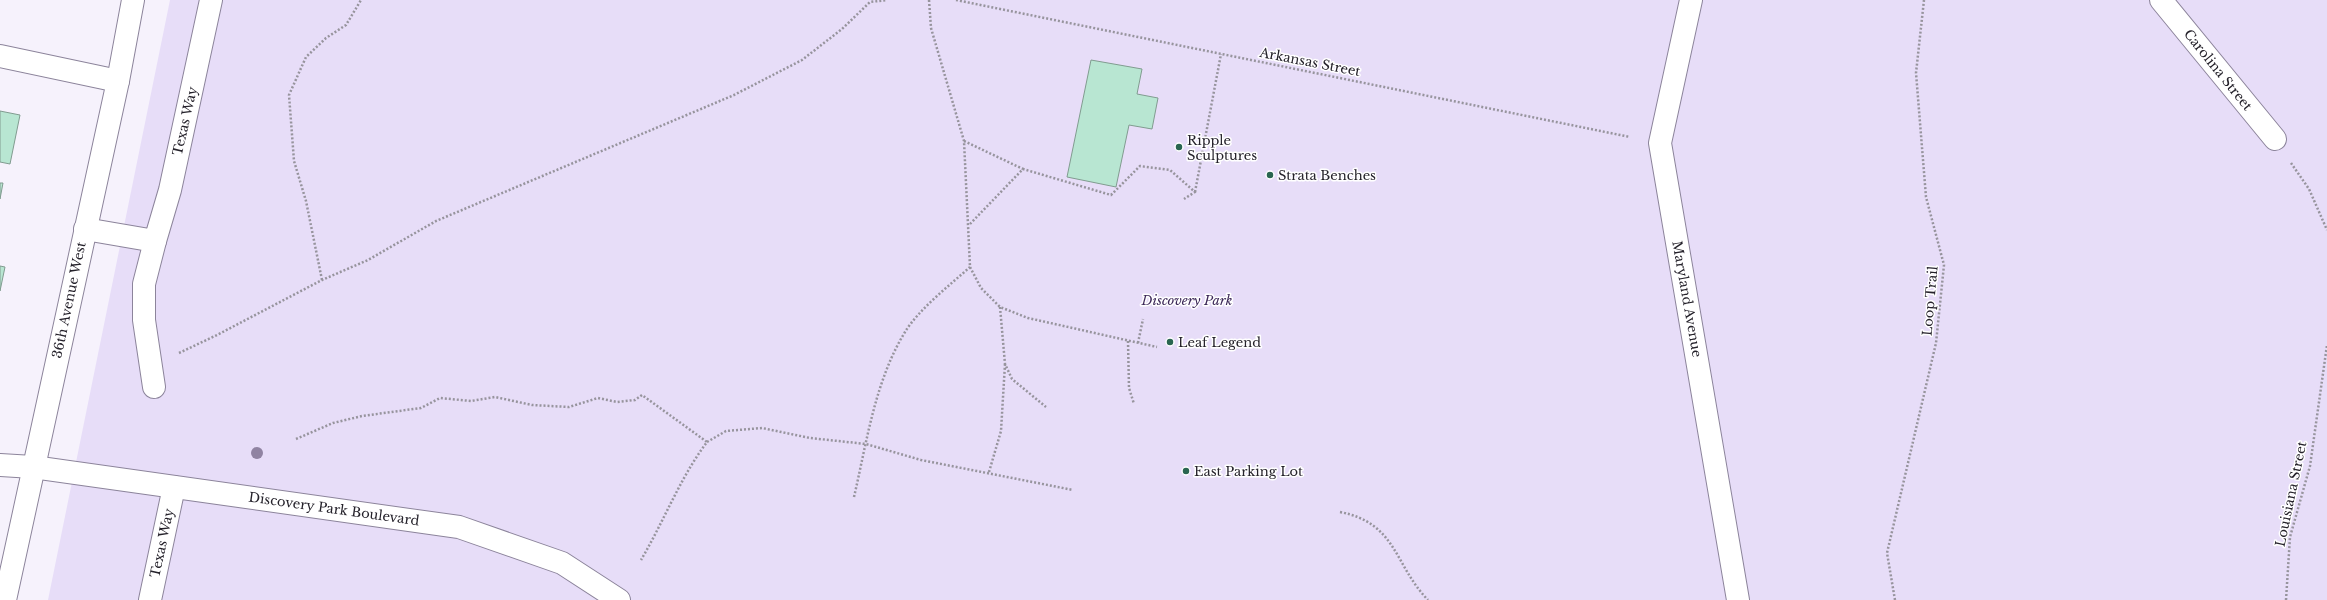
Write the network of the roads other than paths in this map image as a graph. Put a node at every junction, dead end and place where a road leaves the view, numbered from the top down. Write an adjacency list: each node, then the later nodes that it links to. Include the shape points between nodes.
1 (133, 0): 6 (street, 36th Avenue West)
2 (212, 0): 9 (street, Texas Way, via 170,190)
3 (1691, 0): 17 (street, Maryland Avenue, via 1660,143)
4 (2161, 0): 7 (street, Carolina Street)
5 (0, 56): 6 (street)
6 (118, 81): 8 (street, 36th Avenue West)
7 (2275, 139)
8 (85, 229): 9 (street); 12 (street, 36th Avenue West)
9 (155, 241): 10 (street, Texas Way, via 144,284 144,320)
10 (152, 378)
11 (0, 465): 12 (street, Discovery Park Boulevard)
12 (33, 467): 13 (street, Discovery Park Boulevard); 14 (street, 36th Avenue West)
13 (174, 487): 15 (street, Texas Way); 16 (street, Discovery Park Boulevard, via 459,527 562,563)
14 (5, 600)
15 (150, 600)
16 (619, 600)
17 (1738, 600)

